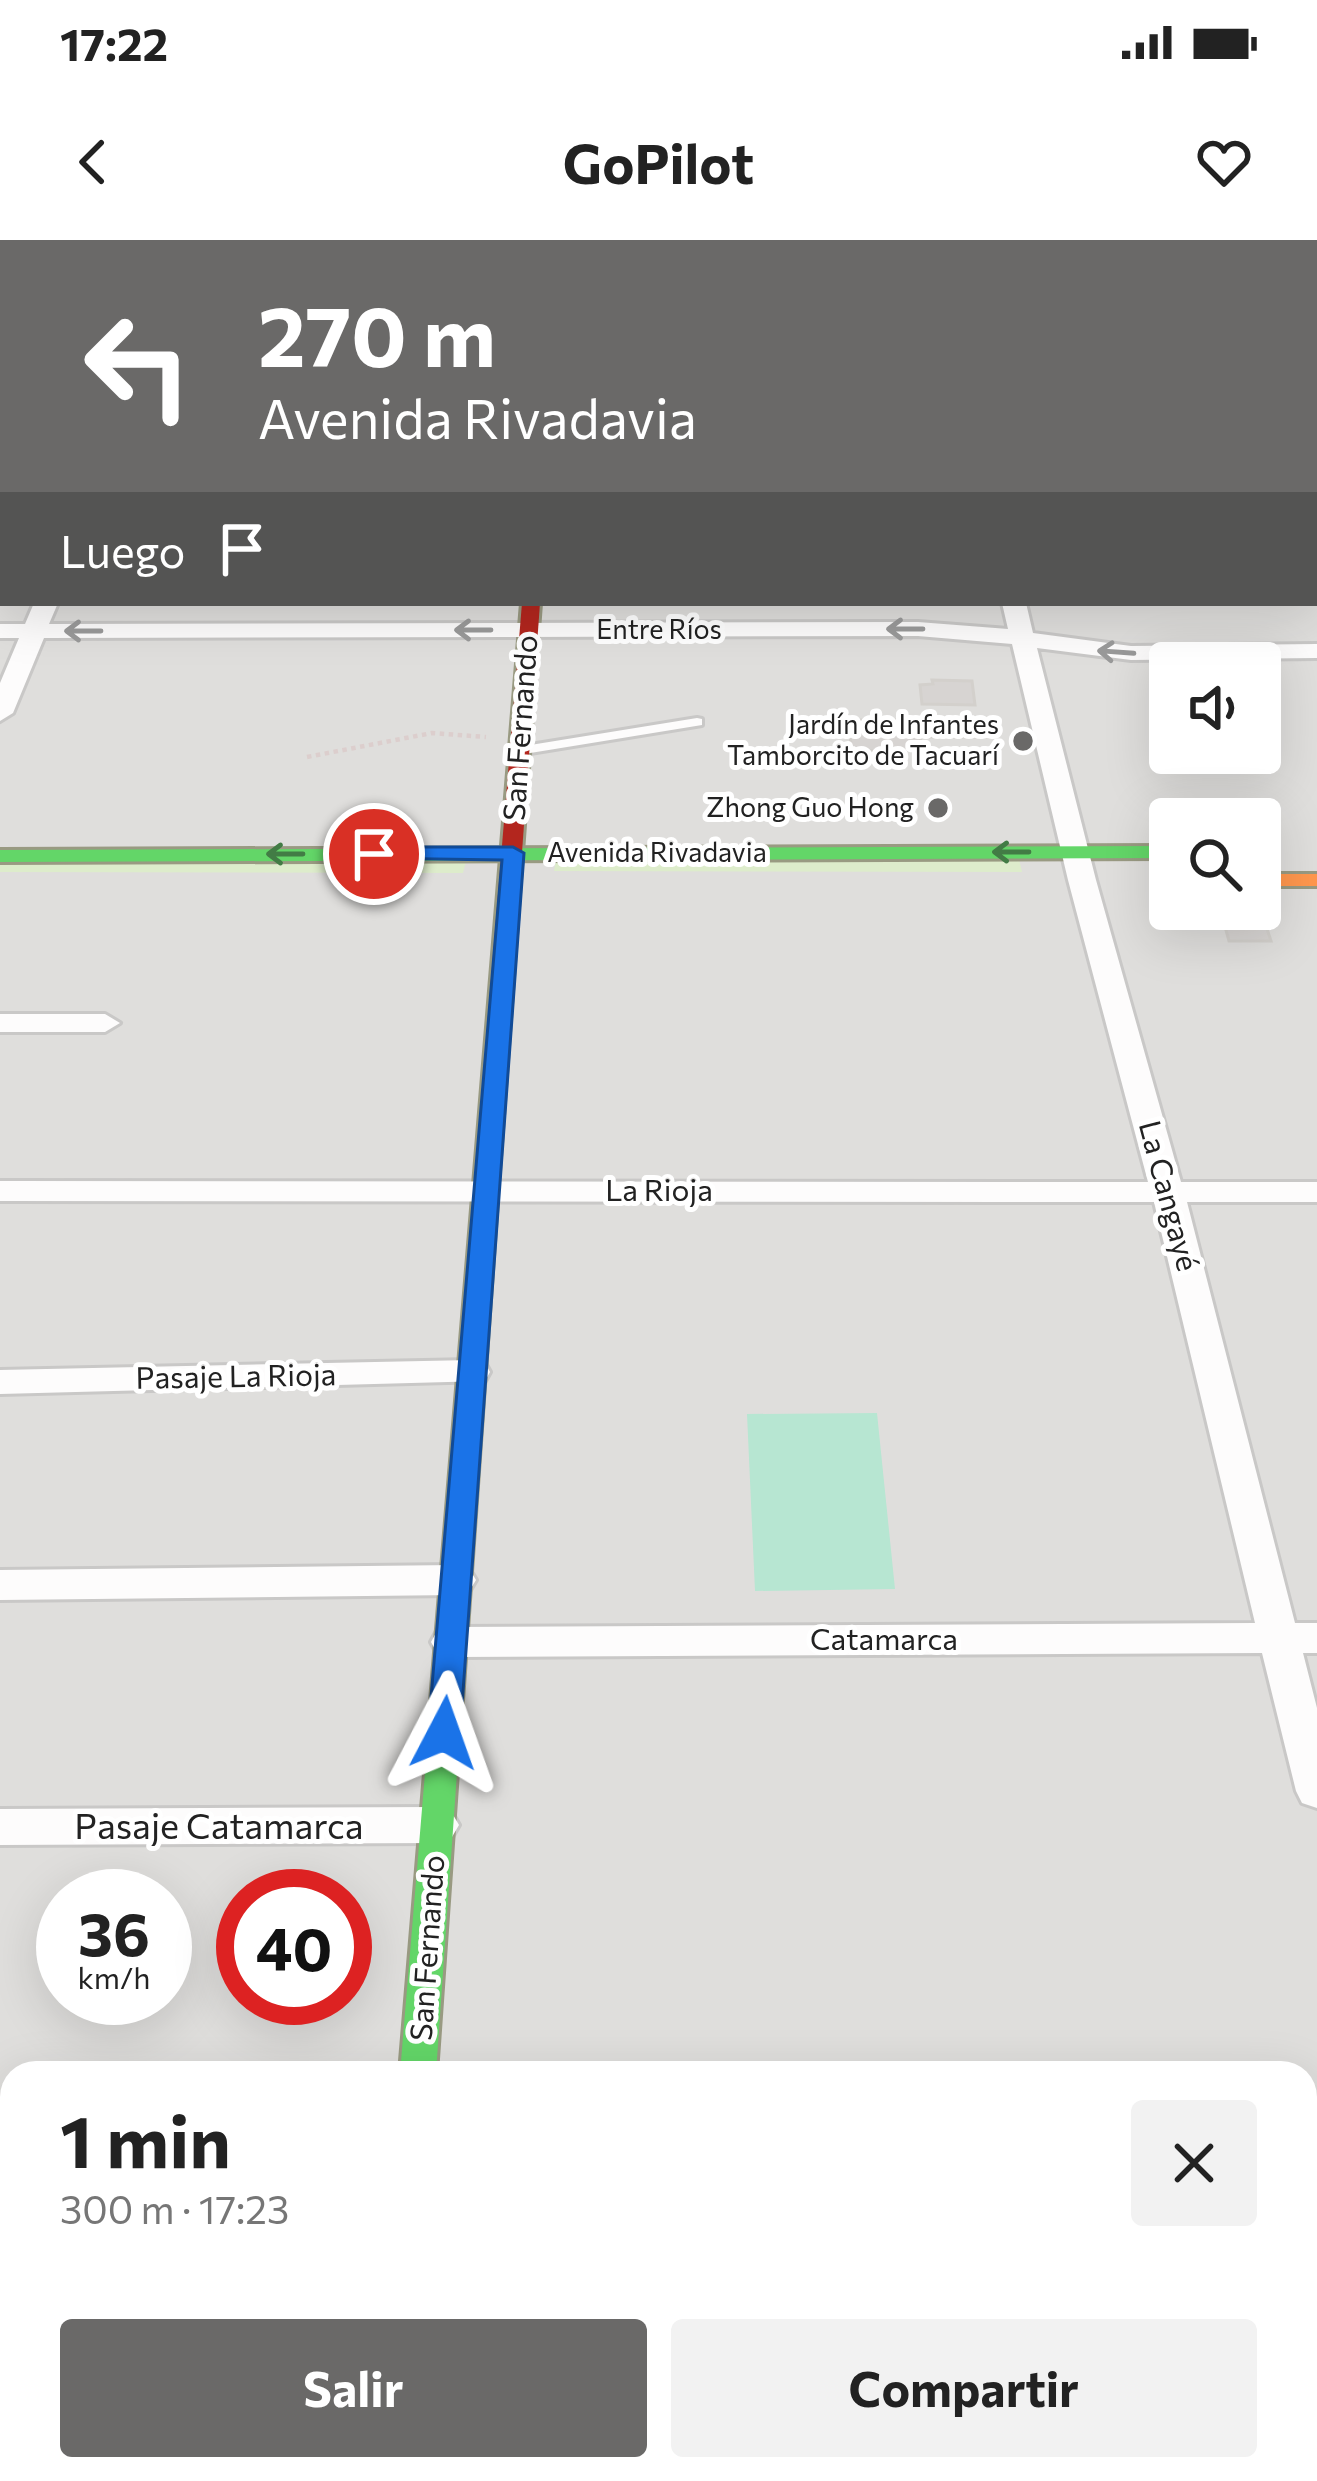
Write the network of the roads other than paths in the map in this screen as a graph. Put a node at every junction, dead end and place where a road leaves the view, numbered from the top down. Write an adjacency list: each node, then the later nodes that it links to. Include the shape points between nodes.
1 (45, 606): 5 (street)
2 (1016, 606): 6 (street, La Cangayé)
3 (530, 616): 5 (street, Entre Ríos, one-way to 5); 6 (street, Entre Ríos, one-way to 3); 10 (street, San Fernando)
4 (0, 631): 5 (street, Entre Ríos)
5 (34, 631): 8 (street)
6 (1022, 638): 7 (street, Entre Ríos, one-way to 6, via 1131,653); 16 (street, La Cangayé)
7 (1317, 651)
8 (0, 713)
9 (697, 722): 10 (lane)
10 (516, 752): 13 (street, San Fernando)
11 (1281, 852): 12 (street)
12 (1317, 852)
13 (513, 853): 15 (street, Avenida Rivadavia, one-way to 15); 16 (street, Avenida Rivadavia, one-way to 13); 21 (street, San Fernando)
14 (1149, 855): 16 (street, Avenida Rivadavia)
15 (0, 856)
16 (1079, 866): 17 (street, Avenida Rivadavia); 21 (street, Avenida Rivadavia); 27 (street, La Cangayé)
17 (1149, 877)
18 (0, 880): 21 (street, Avenida Rivadavia)
19 (1281, 880): 20 (street)
20 (1317, 880)
21 (509, 882): 24 (street, San Fernando)
22 (0, 1023): 23 (street)
23 (105, 1023)
24 (486, 1190): 25 (street, La Rioja); 27 (street, La Rioja); 28 (street, San Fernando)
25 (0, 1191)
26 (1317, 1192): 27 (street, La Rioja)
27 (1168, 1193): 32 (street, La Cangayé)
28 (472, 1372): 29 (street, Pasaje La Rioja); 30 (street, San Fernando)
29 (0, 1382)
30 (455, 1580): 31 (street); 33 (street, San Fernando)
31 (0, 1585)
32 (1298, 1638): 33 (street, Catamarca); 34 (street, La Cangayé)
33 (451, 1642): 35 (street, San Fernando)
34 (1317, 1791)
35 (437, 1825): 36 (street, Pasaje Catamarca); 37 (street, San Fernando)
36 (0, 1827)
37 (419, 2061)

